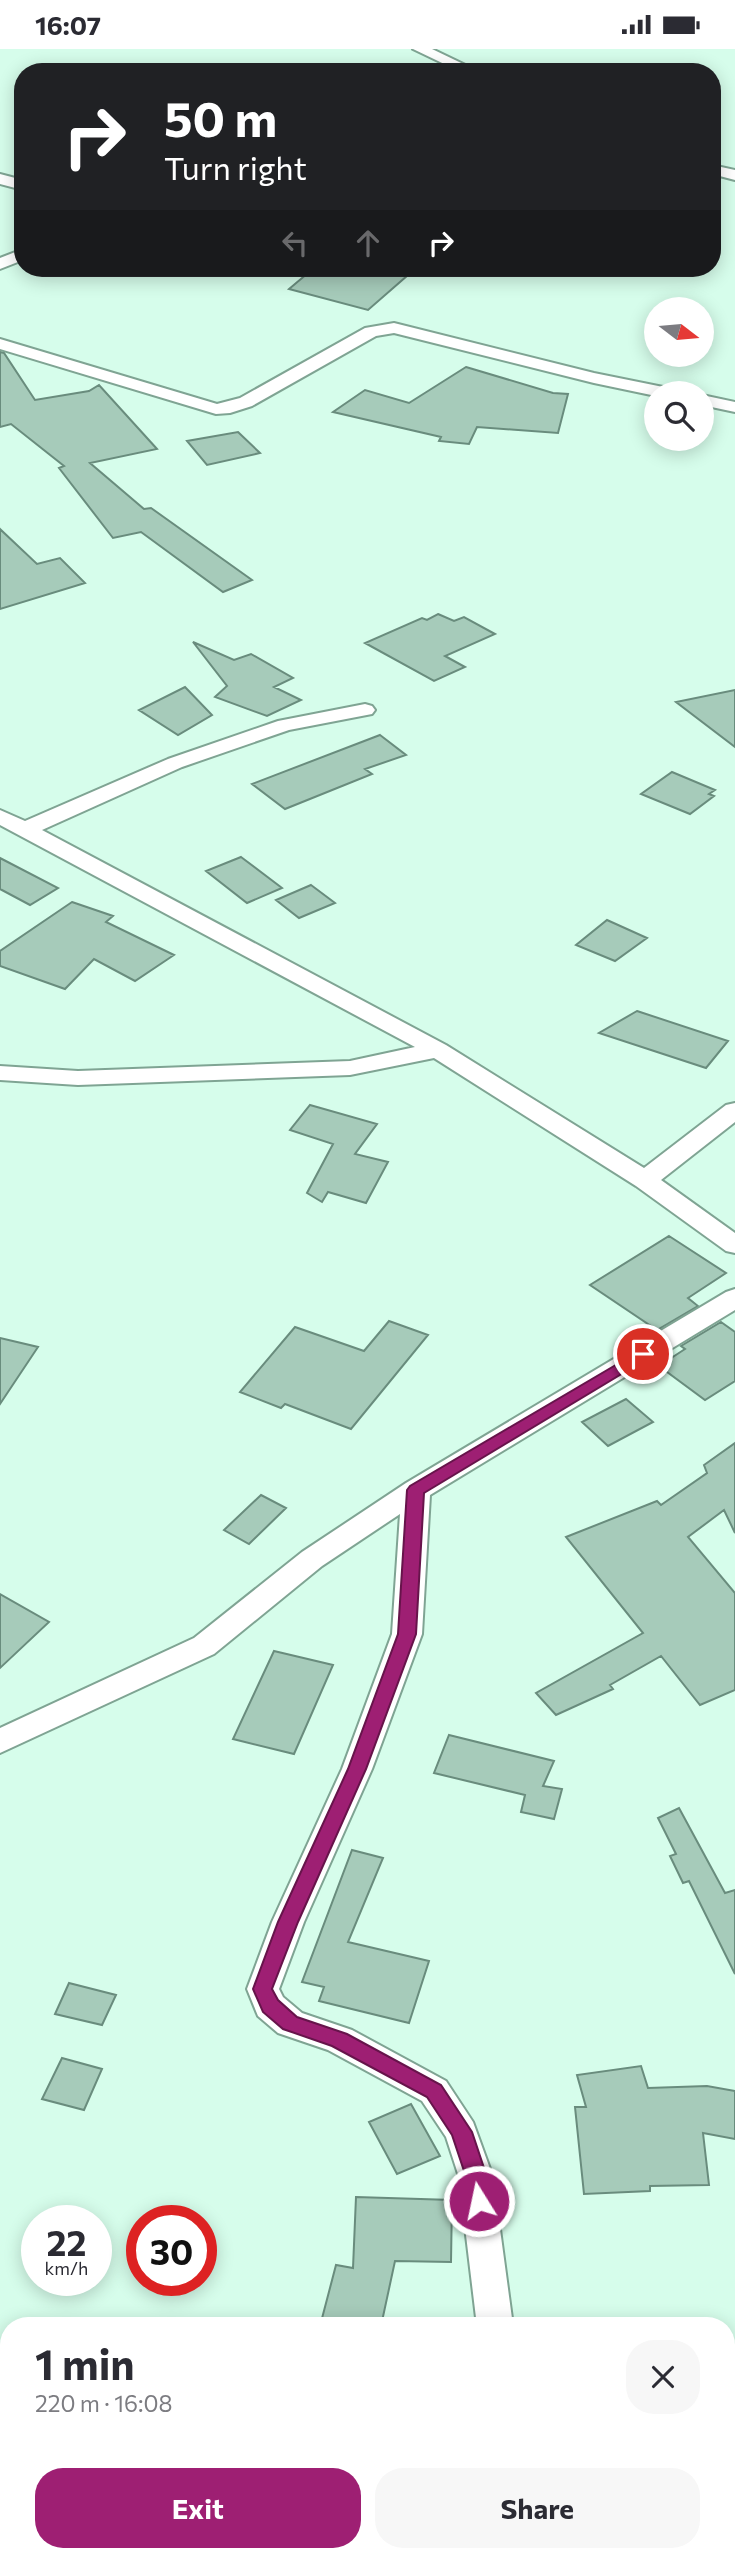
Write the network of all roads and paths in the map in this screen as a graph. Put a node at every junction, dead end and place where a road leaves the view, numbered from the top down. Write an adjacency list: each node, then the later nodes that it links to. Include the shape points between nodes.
1 (420, 49): 2 (street)
2 (452, 63)
3 (0, 344): 4 (street, via 216,408 246,403 381,328)
4 (644, 388)
5 (714, 403): 6 (street)
6 (735, 407)
7 (365, 710): 9 (street, via 285,725 175,763)
8 (0, 816): 9 (street)
9 (25, 829): 10 (street)
10 (438, 1050): 11 (street, via 350,1068 78,1077); 13 (street)
11 (0, 1073)
12 (735, 1110): 13 (street)
13 (645, 1180): 14 (street)
14 (735, 1245)
15 (735, 1298): 16 (street)
16 (416, 1490): 17 (street, via 312,1559 204,1646); 18 (street, via 407,1634 357,1769 262,1989 270,2006 290,2023 340,2040 434,2091 461,2132 476,2177)
17 (0, 1741)
18 (494, 2317)

